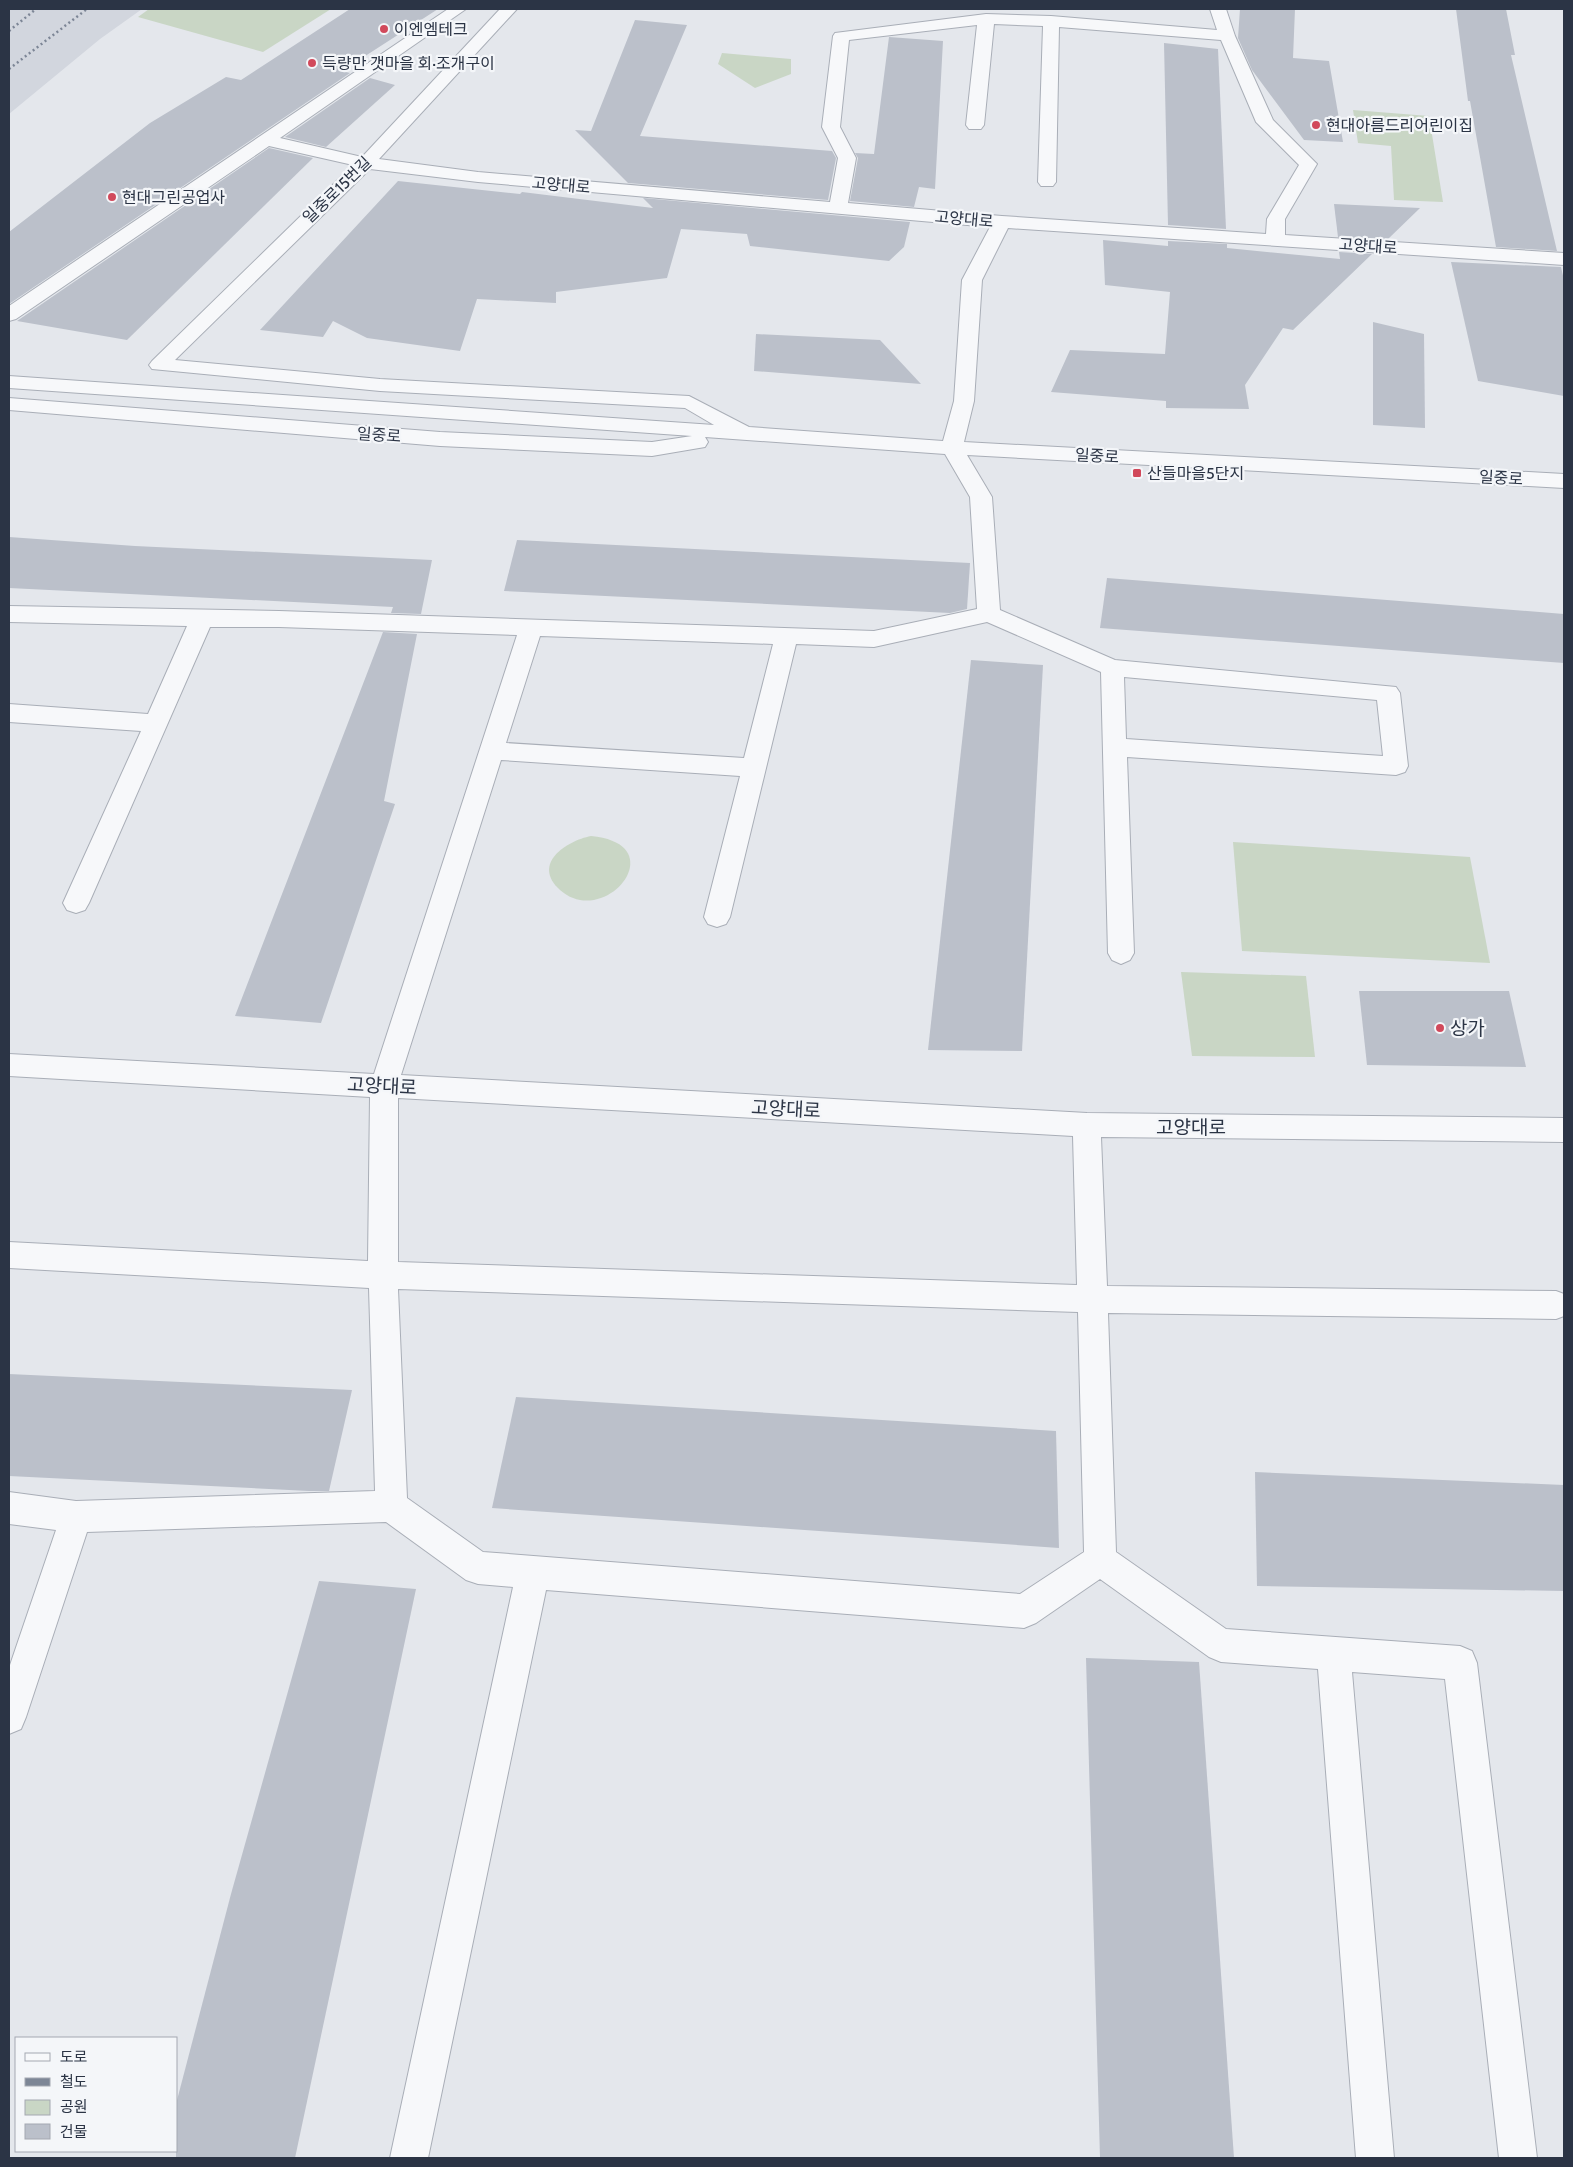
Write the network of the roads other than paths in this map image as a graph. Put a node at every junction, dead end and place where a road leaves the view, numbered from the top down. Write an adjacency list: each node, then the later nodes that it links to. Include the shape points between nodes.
1 (458, 9): 8 (street)
2 (509, 9): 9 (street, 일중로15번길)
3 (1218, 9): 6 (street)
4 (986, 19): 5 (street); 7 (street); 11 (street, via 841,36 831,127 847,158)
5 (1051, 21): 6 (street); 10 (street)
6 (1227, 36): 13 (street, via 1265,122 1308,164 1276,219)
7 (975, 125)
8 (265, 140): 9 (street, 고양대로); 15 (street)
9 (366, 163): 11 (street, 고양대로, via 478,178); 16 (street, 일중로15번길)
10 (1047, 182)
11 (838, 208): 12 (street, 고양대로)
12 (1002, 222): 13 (street, 고양대로); 20 (street, via 972,280 964,402)
13 (1275, 240): 14 (street, 고양대로)
14 (1564, 259)
15 (9, 315)
16 (159, 364): 19 (street, 일중로, via 380,385 689,402)
17 (9, 382): 19 (street, 일중로)
18 (9, 404): 19 (street, 일중로, via 440,439 652,449)
19 (749, 435): 20 (street, 일중로)
20 (952, 448): 21 (street, 일중로); 23 (street, via 982,497)
21 (1564, 481)
22 (9, 614): 24 (street)
23 (989, 614): 26 (street, via 874,640); 27 (street)
24 (202, 619): 25 (street, via 278,618); 29 (street)
25 (531, 628): 26 (street); 31 (street)
26 (786, 638): 32 (street)
27 (1112, 668): 30 (street); 30 (street, via 1388,693 1396,766)
28 (9, 712): 29 (street)
29 (155, 723): 33 (street)
30 (1114, 747): 35 (street)
31 (491, 751): 32 (street); 37 (street)
32 (753, 768): 34 (street)
33 (76, 903)
34 (717, 917)
35 (1121, 953)
36 (9, 1065): 37 (street, 고양대로)
37 (384, 1086): 38 (street, 고양대로); 41 (street)
38 (1087, 1125): 39 (street, 고양대로); 42 (street)
39 (1564, 1130)
40 (9, 1255): 41 (street)
41 (383, 1275): 42 (street); 44 (street)
42 (1092, 1299): 43 (street); 47 (street)
43 (1556, 1304)
44 (391, 1506): 46 (street); 48 (street, via 478,1568)
45 (9, 1508): 46 (street)
46 (76, 1517): 50 (street)
47 (1100, 1560): 48 (street, via 1024,1611); 49 (street, via 1221,1645)
48 (533, 1572): 51 (street)
49 (1334, 1653): 52 (street); 53 (street, via 1460,1663)
50 (9, 1717)
51 (409, 2158)
52 (1375, 2158)
53 (1518, 2158)

